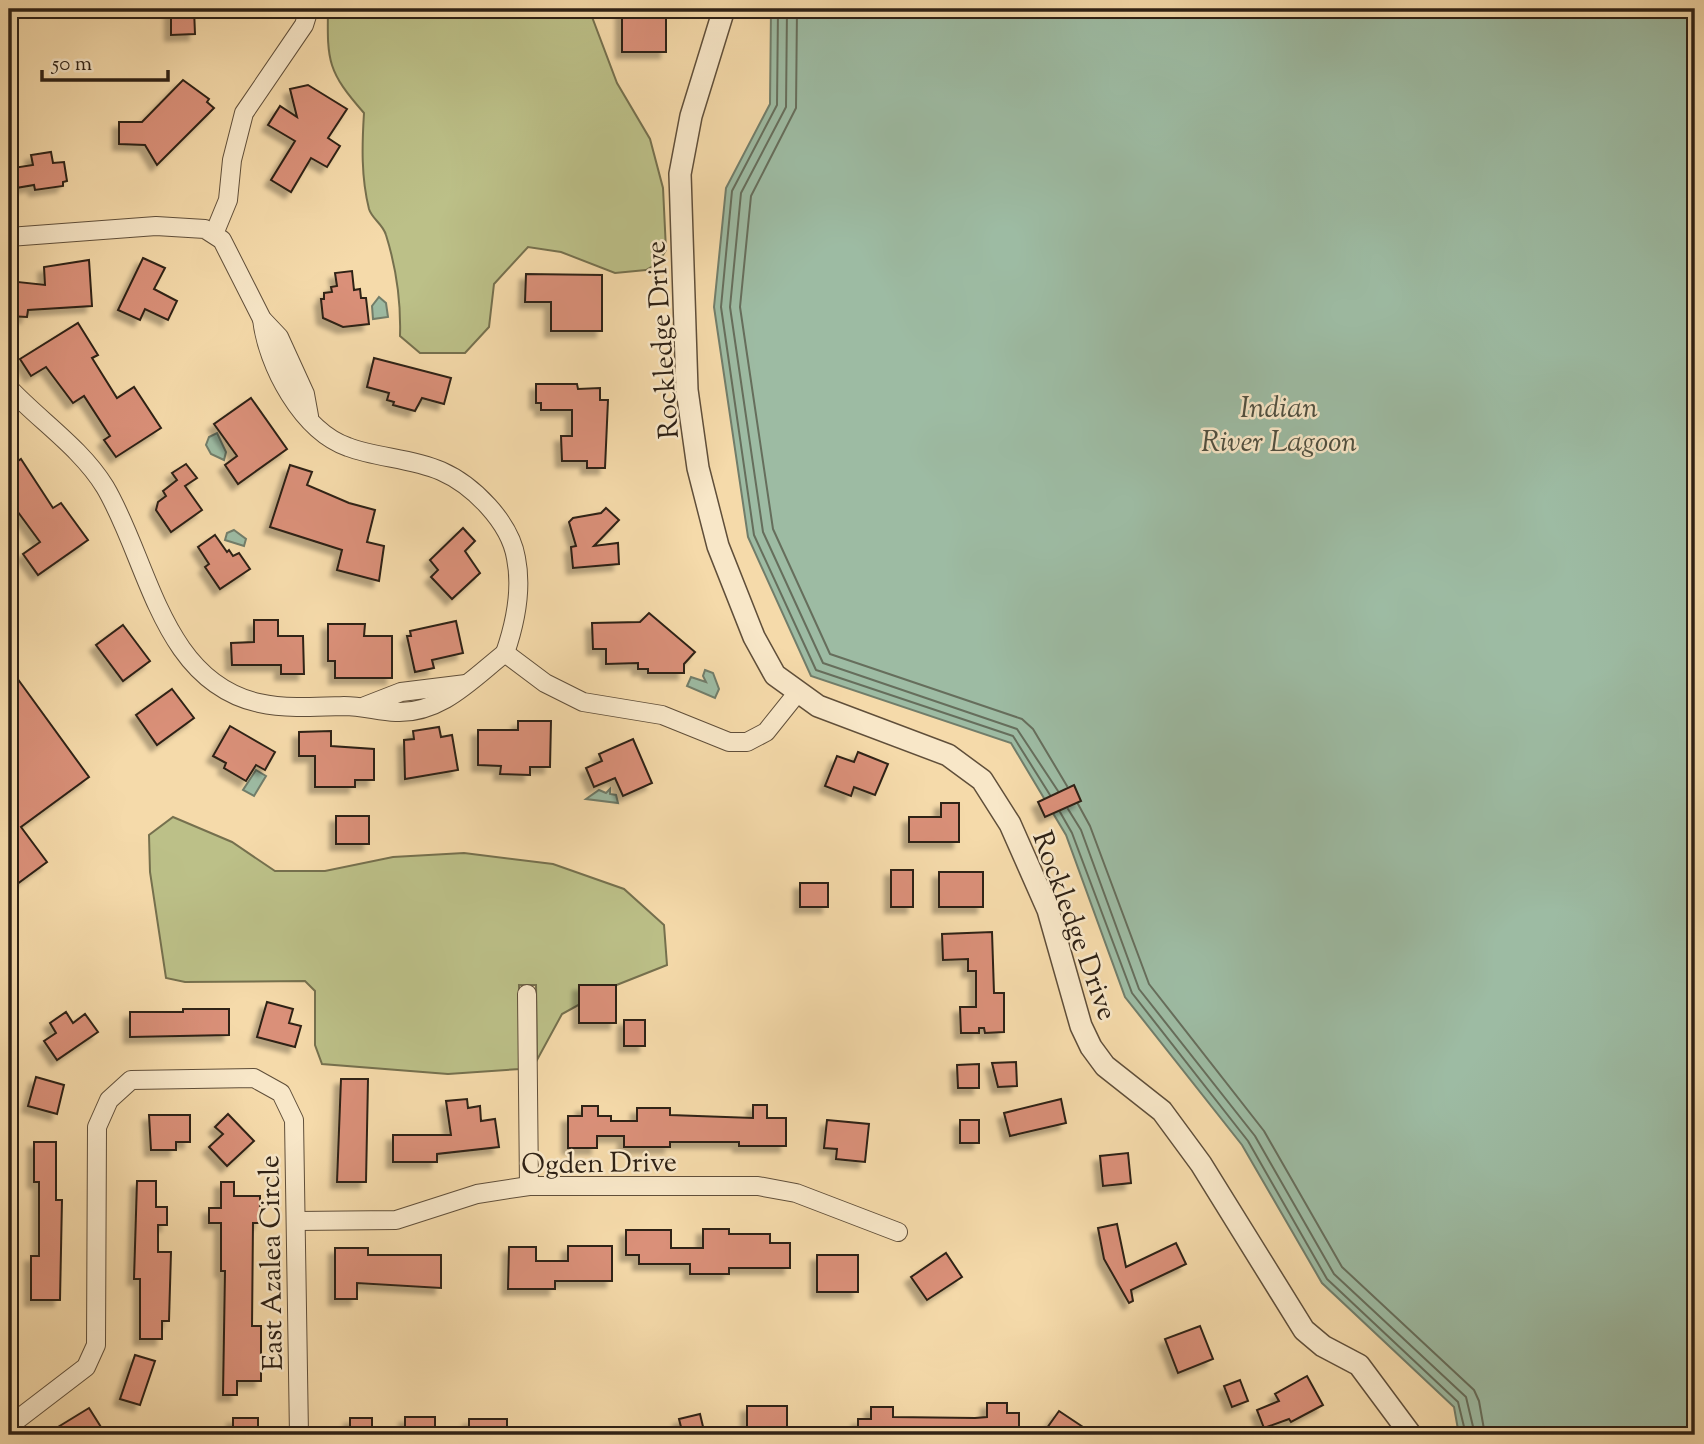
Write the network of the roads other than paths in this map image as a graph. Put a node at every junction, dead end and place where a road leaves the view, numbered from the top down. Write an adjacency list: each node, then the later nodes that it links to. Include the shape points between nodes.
1 (309, 9): 3 (street, via 304,25 244,113 228,200)
2 (724, 9): 7 (street, Rockledge Drive, via 691,116 680,174 687,390 698,468 718,546 754,637 775,675)
3 (214, 234): 4 (street, via 180,225); 6 (street, via 232,256 262,319 279,337 309,416 324,433 348,447 414,462 460,481 505,531 517,558 514,627)
4 (9, 237)
5 (9, 388): 6 (street, via 59,434 104,485 182,652 211,683 259,704 365,706 398,712 436,707)
6 (505, 653): 7 (street, via 545,683 583,702 662,716 729,742 747,741 766,732)
7 (798, 692): 14 (street, Rockledge Drive, via 818,706 948,755 982,780 1010,824 1048,911 1091,1047 1105,1066 1162,1111 1201,1164 1304,1330 1359,1365)
8 (527, 994): 9 (street)
9 (529, 1186): 10 (street, Ogden Drive, via 477,1194 396,1220); 11 (street, Ogden Drive, via 758,1186 796,1193)
10 (297, 1221): 12 (street, East Azalea Circle, via 294,1119 281,1093 254,1078 131,1080 109,1100 97,1127 96,1345 86,1367); 13 (street, East Azalea Circle)
11 (898, 1232)
12 (9, 1426)
13 (299, 1435)
14 (1411, 1435)

